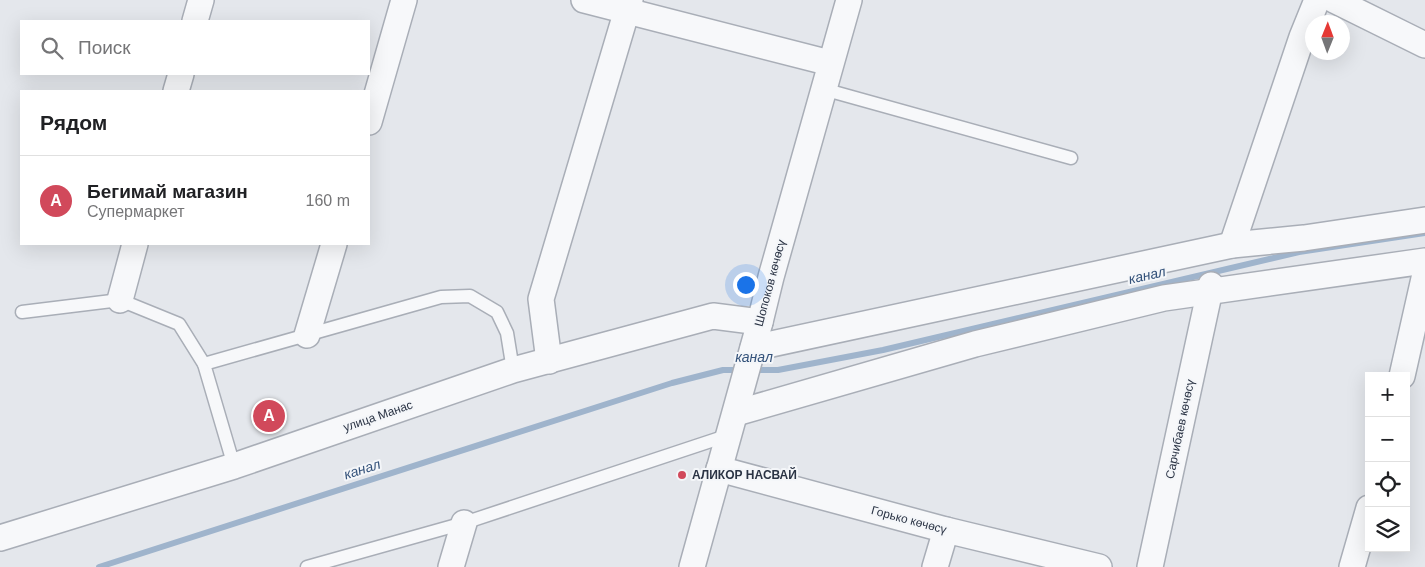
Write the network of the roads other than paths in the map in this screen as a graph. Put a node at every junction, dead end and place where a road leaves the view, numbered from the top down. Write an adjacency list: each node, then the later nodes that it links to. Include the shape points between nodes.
1 (201, 0): 8 (street)
2 (404, 0): 14 (street)
3 (584, 0): 7 (street)
4 (849, 0): 10 (street, Шопоков көчөсү)
5 (1317, 0): 19 (street)
6 (1334, 0): 9 (street)
7 (628, 6): 10 (street); 28 (street, via 541,299)
8 (195, 20)
9 (1425, 45)
10 (830, 63): 12 (street, Шопоков көчөсү)
11 (181, 75): 13 (street)
12 (823, 88): 15 (lane); 25 (street, Шопоков көчөсү)
13 (176, 90)
14 (370, 119)
15 (1071, 158)
16 (1425, 220): 19 (street)
17 (135, 245): 23 (street)
18 (334, 245): 26 (street)
19 (1232, 245): 27 (street)
20 (1425, 261): 22 (street)
21 (1425, 274): 31 (street)
22 (1210, 287): 32 (street, via 975,344); 44 (street, Сарчибаев көчөсү)
23 (120, 300): 24 (lane); 29 (lane, via 178,324)
24 (22, 312)
25 (760, 322): 27 (street, Шопоков көчөсү); 28 (street, улица Манас, via 714,316)
26 (307, 335): 29 (lane); 30 (lane, via 441,297 470,296 497,312 507,332)
27 (753, 348): 32 (street, Шопоков көчөсү)
28 (549, 361): 30 (street, улица Манас)
29 (204, 364): 33 (lane)
30 (513, 370): 33 (street, улица Манас)
31 (1403, 372)
32 (732, 424): 34 (street, Шопоков көчөсү); 36 (lane)
33 (234, 466): 38 (street, улица Манас)
34 (719, 469): 37 (street, Горько көчөсү); 41 (street, Шопоков көчөсү)
35 (1365, 522): 45 (street)
36 (464, 523): 39 (lane); 40 (street)
37 (946, 530): 42 (street); 43 (street, Горько көчөсү)
38 (0, 538)
39 (307, 567)
40 (451, 567)
41 (692, 567)
42 (935, 567)
43 (1099, 567)
44 (1150, 567)
45 (1352, 567)

